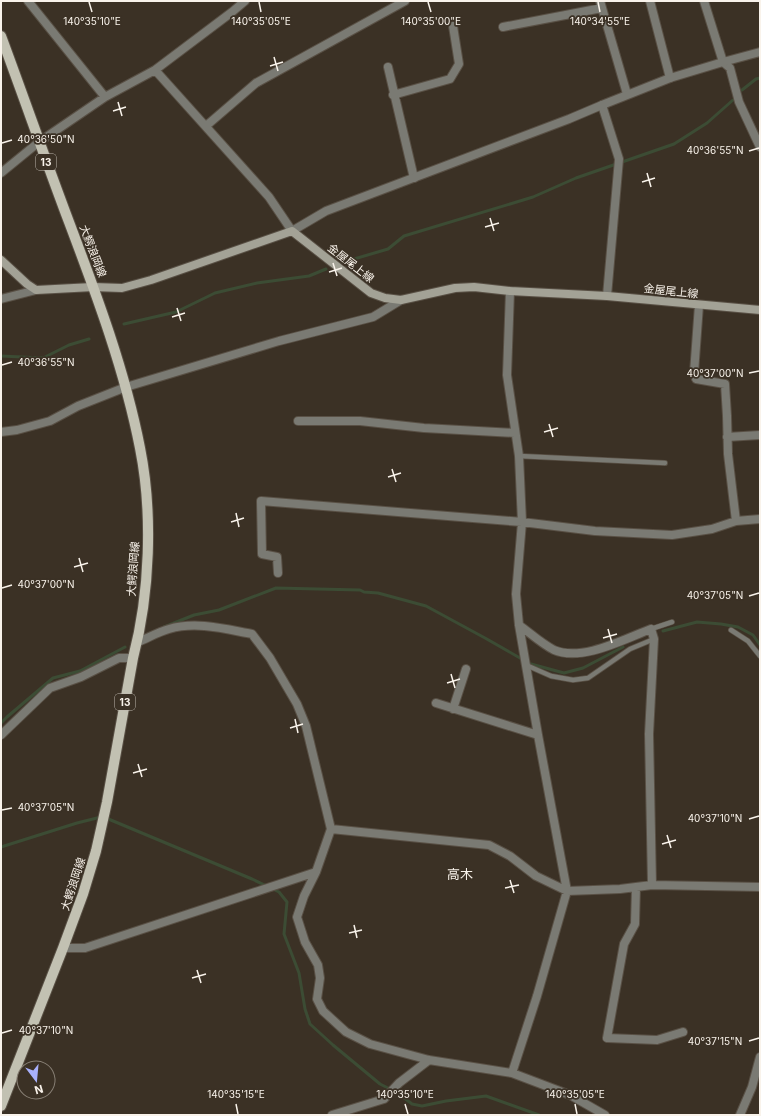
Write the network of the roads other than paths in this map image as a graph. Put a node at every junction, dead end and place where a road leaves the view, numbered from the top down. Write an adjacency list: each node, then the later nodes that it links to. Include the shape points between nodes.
1 (28, 1): 17 (street)
2 (245, 1): 13 (street)
3 (405, 1): 19 (street, via 256,83)
4 (650, 1): 14 (street)
5 (704, 1): 11 (street)
6 (601, 5): 8 (street); 15 (street)
7 (453, 26): 16 (street, via 459,64 450,79)
8 (503, 27)
9 (1, 36): 20 (main road, 大鰐浪岡線 / 13)
10 (760, 52): 11 (street)
11 (723, 62): 14 (street); 21 (street, via 730,68 739,102)
12 (388, 66): 16 (street)
13 (155, 70): 17 (street); 19 (street)
14 (670, 78): 15 (street)
15 (627, 94): 18 (street)
16 (393, 95): 23 (street)
17 (105, 97): 20 (street)
18 (602, 104): 23 (street, via 569,120); 29 (street, via 619,163)
19 (206, 126): 24 (street, via 269,197)
20 (39, 142): 22 (street); 26 (main road, 大鰐浪岡線 / 13)
21 (760, 147)
22 (1, 172)
23 (414, 178): 24 (street, via 326,211)
24 (292, 231): 26 (main road, via 151,280 122,288); 31 (main road, 金屋尾上線, via 371,293)
25 (1, 260): 27 (main road)
26 (93, 287): 27 (main road); 34 (main road, 大鰐浪岡線 / 13)
27 (36, 290): 30 (street)
28 (510, 291): 29 (main road, 金屋尾上線); 31 (main road, 金屋尾上線, via 474,287 455,288); 37 (street, via 507,375)
29 (607, 296): 32 (main road, 金屋尾上線)
30 (1, 299)
31 (401, 300): 34 (street, via 373,317 279,341)
32 (698, 305): 33 (main road, 金屋尾上線); 39 (street, via 694,373 696,379 724,384)
33 (760, 310)
34 (126, 387): 36 (street, via 78,406 50,421); 51 (main road, 大鰐浪岡線 / 13, via 140,449 148,515 148,558)
35 (298, 421): 37 (street, via 360,421 424,428)
36 (1, 432)
37 (515, 433): 40 (street)
38 (760, 436): 39 (street)
39 (727, 437): 43 (street)
40 (519, 456): 41 (lane); 44 (street)
41 (665, 462)
42 (760, 519): 43 (street)
43 (736, 521): 44 (street, via 712,529 672,535 595,531)
44 (522, 522): 45 (street, via 261,501 262,554 277,557); 47 (street, via 516,594)
45 (278, 573)
46 (672, 622): 48 (lane)
47 (519, 625): 48 (street, via 553,649 567,654 590,652); 54 (street)
48 (651, 629): 50 (street)
49 (731, 630): 52 (lane, via 748,641)
50 (654, 638): 54 (lane, via 630,649 588,678 573,680 551,676); 62 (street, via 649,734)
51 (138, 642): 53 (main road, 大鰐浪岡線 / 13); 60 (street, via 169,629 188,625 252,634 270,658 297,704 306,726)
52 (760, 656)
53 (133, 658): 58 (street, via 118,658 81,677 50,688); 66 (main road, 大鰐浪岡線 / 13, via 96,851)
54 (526, 665): 59 (street)
55 (466, 669): 57 (street)
56 (436, 703): 57 (street)
57 (453, 709): 59 (street)
58 (1, 735)
59 (538, 735): 65 (street)
60 (331, 829): 61 (street); 65 (street, via 488,845 510,856 536,876)
61 (316, 872): 66 (street, via 85,948); 69 (street, via 297,917 305,942 318,965 320,978 317,999 323,1011 346,1032 370,1044)
62 (652, 885): 63 (street); 64 (street)
63 (636, 887): 65 (street); 67 (street, via 635,924 624,944 607,1038 657,1040)
64 (760, 887)
65 (567, 892): 70 (street)
66 (64, 948): 71 (main road, 大鰐浪岡線 / 13)
67 (683, 1032)
68 (760, 1057): 74 (street, via 752,1087)
69 (429, 1060): 70 (street); 72 (street, via 399,1083 384,1099)
70 (512, 1073): 73 (street, via 570,1094)
71 (1, 1106)
72 (332, 1115)
73 (605, 1115)
74 (740, 1115)

